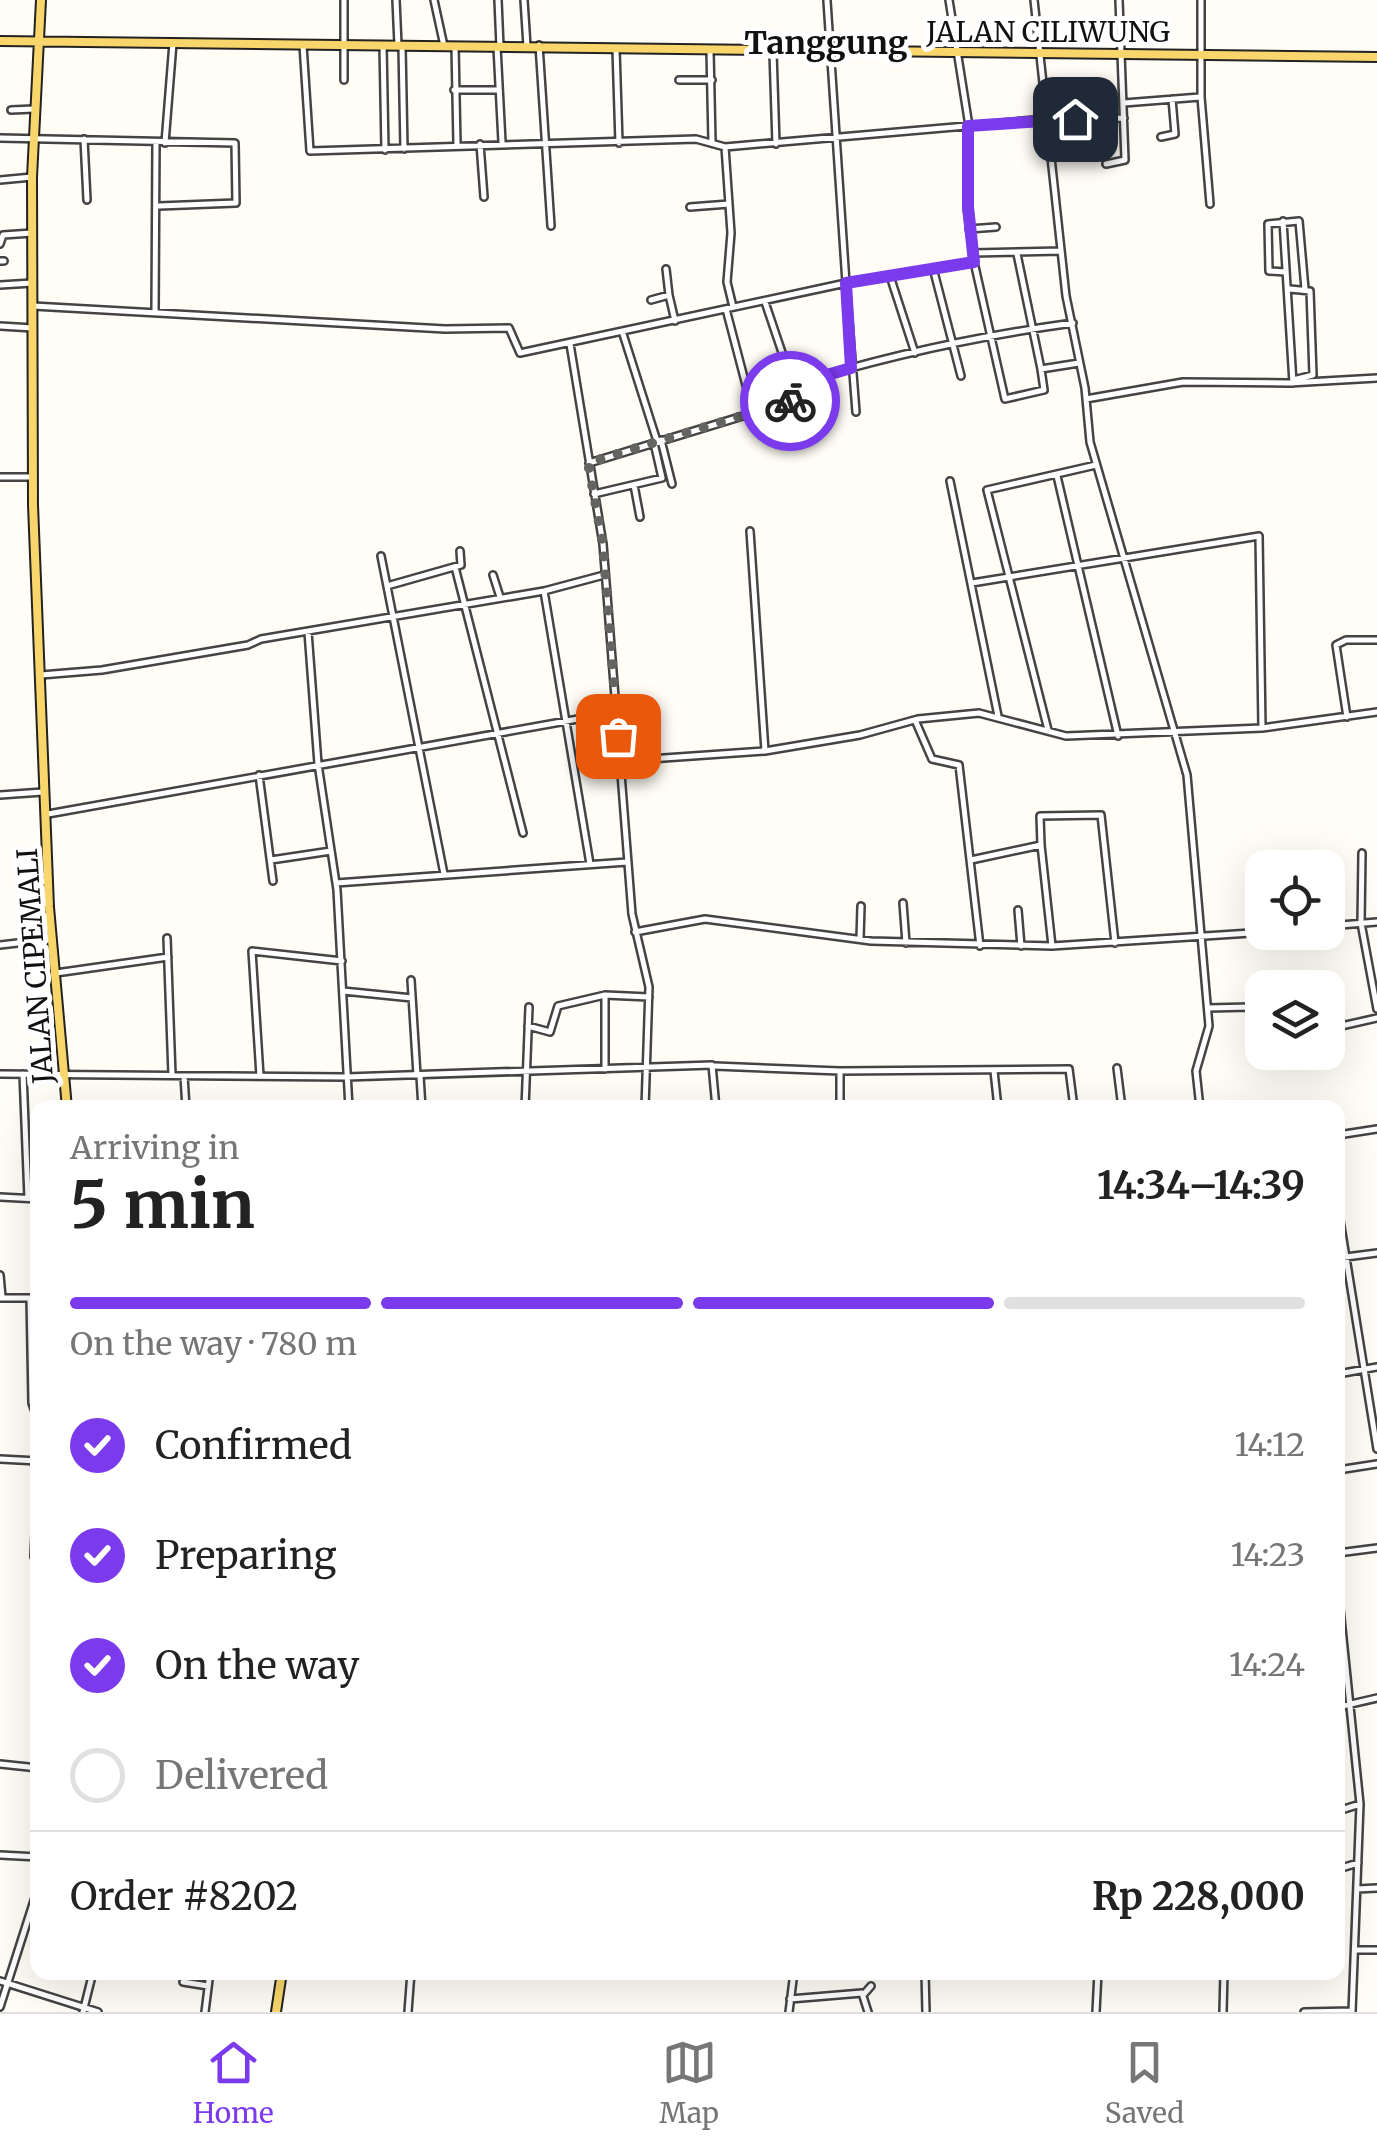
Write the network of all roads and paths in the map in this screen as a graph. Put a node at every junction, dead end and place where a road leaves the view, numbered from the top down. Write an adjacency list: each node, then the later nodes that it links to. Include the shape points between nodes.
1 (40, 0): 13 (main road, JALAN CIPEMALI)
2 (344, 0): 16 (street)
3 (396, 0): 18 (street)
4 (434, 0): 20 (street)
5 (498, 0): 23 (street)
6 (524, 0): 22 (street)
7 (827, 0): 28 (street)
8 (949, 0): 29 (street)
9 (1034, 0): 27 (street)
10 (1119, 0): 30 (street)
11 (1201, 0): 31 (street)
12 (0, 40): 13 (main road, JALAN CILIWUNG)
13 (36, 41): 14 (main road, JALAN CILIWUNG); 41 (main road, JALAN CIPEMALI)
14 (173, 43): 15 (main road, JALAN CILIWUNG); 52 (street)
15 (303, 45): 16 (main road, JALAN CILIWUNG); 62 (street, via 309,150)
16 (344, 45): 17 (main road, JALAN CILIWUNG); 33 (street)
17 (383, 45): 18 (main road, JALAN CILIWUNG); 62 (street)
18 (400, 45): 20 (main road, JALAN CILIWUNG); 61 (street)
19 (539, 45): 22 (main road, JALAN CILIWUNG); 24 (main road, JALAN CILIWUNG); 54 (street)
20 (444, 46): 21 (main road, JALAN CILIWUNG)
21 (455, 46): 23 (main road, JALAN CILIWUNG); 36 (street)
22 (528, 46): 23 (main road, JALAN CILIWUNG)
23 (499, 47): 37 (street)
24 (616, 49): 25 (main road, JALAN CILIWUNG); 57 (street)
25 (710, 50): 26 (main road, JALAN CILIWUNG); 35 (street)
26 (773, 52): 28 (main road, JALAN CILIWUNG); 58 (street)
27 (1040, 52): 29 (main road, JALAN CILIWUNG); 30 (main road, JALAN CILIWUNG); 44 (street)
28 (834, 53): 29 (main road, JALAN CILIWUNG); 48 (street)
29 (959, 54): 45 (street)
30 (1122, 54): 31 (main road, JALAN CILIWUNG); 40 (street)
31 (1200, 55): 32 (main road, JALAN CILIWUNG); 38 (street)
32 (1377, 58)
33 (344, 80)
34 (680, 80): 35 (street)
35 (712, 80): 55 (street)
36 (454, 90): 37 (street); 59 (street)
37 (499, 90): 53 (street)
38 (1201, 97): 39 (street); 69 (street)
39 (1172, 98): 40 (street); 49 (street, via 1175,134)
40 (1124, 104): 43 (street)
41 (34, 108): 42 (street); 47 (main road, JALAN CIPEMALI)
42 (11, 110)
43 (1124, 118): 44 (street); 63 (street, via 1125,162)
44 (1046, 119): 45 (street); 78 (street)
45 (968, 126): 48 (street); 75 (street)
46 (0, 138): 47 (street)
47 (32, 138): 50 (street); 64 (main road, JALAN CIPEMALI)
48 (837, 138): 58 (street); 87 (street)
49 (1161, 138)
50 (84, 139): 51 (street); 67 (street)
51 (156, 142): 52 (street); 70 (street)
52 (165, 142): 70 (street, via 234,142 235,203)
53 (502, 142): 54 (street); 56 (street)
54 (544, 142): 57 (street); 73 (street)
55 (712, 142): 57 (street); 60 (street)
56 (480, 144): 59 (street); 66 (street)
57 (619, 144)
58 (776, 144): 60 (street)
59 (457, 145): 61 (street)
60 (725, 146): 68 (street)
61 (404, 149): 62 (street)
62 (385, 150)
63 (1106, 164)
64 (32, 177): 65 (street); 76 (main road, JALAN CIPEMALI)
65 (0, 180)
66 (484, 197)
67 (87, 200)
68 (729, 204): 71 (street); 95 (street)
69 (1210, 204)
70 (158, 206): 96 (street)
71 (690, 207)
72 (1284, 222): 84 (street); 84 (street, via 1268,222 1269,271); 90 (street, via 1301,222)
73 (551, 226)
74 (996, 226): 75 (street)
75 (969, 228): 79 (street)
76 (32, 233): 77 (street, via 3,235); 86 (main road, JALAN CIPEMALI)
77 (0, 244)
78 (1062, 251): 80 (street); 98 (street)
79 (973, 253): 80 (street); 81 (street)
80 (1017, 254): 101 (street)
81 (974, 262): 82 (street); 103 (street)
82 (933, 268): 85 (street); 104 (street)
83 (666, 269): 91 (street)
84 (1286, 272): 89 (street)
85 (890, 276): 87 (street); 106 (street)
86 (32, 283): 88 (street); 94 (main road, JALAN CIPEMALI)
87 (846, 283): 93 (street); 108 (street)
88 (0, 284)
89 (1289, 287): 90 (street); 112 (street)
90 (1304, 287): 112 (street, via 1310,291 1313,375)
91 (669, 295): 92 (street); 97 (street)
92 (651, 300)
93 (765, 302): 95 (street); 113 (street)
94 (33, 306): 96 (street); 100 (main road, JALAN CIPEMALI)
95 (729, 308): 97 (street); 117 (street)
96 (155, 312): 105 (street, via 509,328 520,354)
97 (676, 321): 102 (street)
98 (1073, 323): 101 (street); 107 (street)
99 (0, 326): 100 (street)
100 (33, 328): 123 (main road, JALAN CIPEMALI)
101 (1032, 329): 103 (street); 109 (street)
102 (623, 333): 105 (street); 119 (street)
103 (990, 335): 104 (street); 109 (street, via 1005,399 1044,389)
104 (952, 342): 106 (street); 110 (street)
105 (570, 344): 120 (street)
106 (915, 352): 108 (street)
107 (1080, 363): 109 (street); 114 (street)
108 (851, 368): 113 (street); 118 (street)
109 (1042, 370)
110 (960, 376)
111 (1377, 378): 112 (street)
112 (1293, 382): 115 (street, via 1184,382)
113 (793, 385): 117 (street, via 792,400)
114 (1084, 388): 115 (street); 116 (street)
115 (1093, 396): 116 (street)
116 (1084, 402): 121 (street)
117 (752, 412): 119 (street)
118 (856, 412)
119 (657, 441): 120 (street); 126 (street); 127 (street, via 663,478)
120 (588, 463): 128 (street)
121 (1096, 465): 122 (street); 133 (street)
122 (1057, 474): 134 (street); 138 (street, via 988,488)
123 (34, 477): 124 (street); 147 (main road, JALAN CIPEMALI)
124 (0, 478)
125 (950, 482): 139 (street)
126 (672, 484)
127 (634, 486): 128 (street); 129 (street)
128 (594, 494): 137 (street)
129 (640, 517)
130 (750, 531): 160 (street)
131 (460, 551): 135 (street, via 462,564)
132 (381, 556): 140 (street)
133 (1124, 557): 134 (street); 154 (street, via 1259,536); 157 (street)
134 (1079, 566): 138 (street); 158 (street)
135 (455, 567): 140 (street); 143 (street)
136 (493, 575): 142 (street)
137 (604, 575): 141 (street); 148 (street)
138 (1008, 577): 139 (street); 155 (street)
139 (972, 583): 150 (street)
140 (387, 586): 144 (street)
141 (544, 591): 142 (street); 153 (street)
142 (500, 597): 143 (street)
143 (466, 604): 144 (street); 156 (street)
144 (394, 618): 145 (street); 159 (street)
145 (308, 632): 147 (street); 162 (street)
146 (1377, 640): 151 (street, via 1336,645)
147 (41, 675): 165 (main road, JALAN CIPEMALI)
148 (617, 712): 153 (street); 161 (street)
149 (1377, 712): 151 (street)
150 (998, 716): 152 (street); 155 (street)
151 (1347, 717): 154 (street)
152 (915, 720): 160 (street); 173 (street, via 932,759 958,764)
153 (568, 721): 156 (street); 175 (street)
154 (1262, 728): 157 (street)
155 (1048, 730): 158 (street)
156 (498, 733): 159 (street); 168 (street)
157 (1176, 734): 158 (street); 189 (street, via 1192,810)
158 (1118, 736)
159 (416, 747): 162 (street); 176 (street)
160 (765, 751): 161 (street)
161 (620, 761): 174 (street)
162 (318, 764): 163 (street); 170 (street)
163 (259, 775): 166 (street); 172 (street)
164 (0, 795): 165 (street)
165 (47, 796): 166 (street); 167 (main road, JALAN CIPEMALI)
166 (66, 807): 167 (street)
167 (48, 814): 187 (main road, JALAN CIPEMALI)
168 (523, 832)
169 (1041, 845): 173 (street); 192 (street, via 1040,816 1102,818); 196 (street)
170 (331, 850): 172 (street); 178 (street)
171 (1362, 854): 183 (street)
172 (270, 860): 177 (street)
173 (971, 860): 194 (street)
174 (627, 862): 175 (street); 185 (street)
175 (590, 864): 176 (street)
176 (444, 874): 178 (street)
177 (274, 881)
178 (336, 883): 198 (street)
179 (903, 904): 191 (street)
180 (860, 906): 190 (street)
181 (1018, 910): 195 (street)
182 (1377, 922): 183 (street)
183 (1362, 923): 184 (street); 208 (street)
184 (1345, 924)
185 (635, 932): 190 (street, via 705,919); 203 (street)
186 (1245, 934): 189 (street)
187 (52, 938): 193 (street); 199 (main road, JALAN CIPEMALI)
188 (168, 938): 197 (street)
189 (1201, 938): 192 (street); 207 (street)
190 (860, 939): 191 (street)
191 (906, 943): 194 (street)
192 (1115, 943): 196 (street)
193 (0, 946)
194 (980, 946): 195 (street)
195 (1022, 946): 196 (street)
196 (1052, 946)
197 (168, 957): 199 (street); 223 (street)
198 (342, 961): 201 (street); 225 (street, via 252,950)
199 (56, 973): 221 (main road, JALAN CIPEMALI)
200 (411, 980): 204 (street)
201 (343, 991): 204 (street); 226 (street)
202 (606, 995): 203 (street); 211 (street, via 560,1004 550,1032); 215 (street)
203 (649, 997): 212 (street)
204 (412, 998): 222 (street)
205 (1245, 1007): 207 (street)
206 (529, 1008): 211 (street)
207 (1208, 1008): 238 (street, via 1209,1031 1196,1071)
208 (1377, 1009)
209 (1377, 1018): 210 (street)
210 (1345, 1025)
211 (528, 1026): 217 (street)
212 (646, 1066): 213 (street); 215 (street); 232 (street)
213 (715, 1066): 216 (street); 233 (street)
214 (1117, 1068): 237 (street)
215 (604, 1069): 217 (street)
216 (840, 1071): 218 (street); 234 (street)
217 (526, 1072): 222 (street); 231 (street)
218 (994, 1072): 235 (street); 236 (street, via 1069,1070)
219 (0, 1074): 220 (street)
220 (23, 1074): 221 (street); 242 (street)
221 (66, 1075): 223 (street); 227 (main road, JALAN CIPEMALI)
222 (418, 1075): 226 (street); 230 (street)
223 (172, 1076): 224 (street)
224 (184, 1076): 225 (street); 228 (street)
225 (260, 1076): 226 (street)
226 (346, 1076): 229 (street)
227 (67, 1100)
228 (186, 1100)
229 (348, 1100)
230 (421, 1100)
231 (525, 1100)
232 (646, 1100)
233 (716, 1100)
234 (840, 1100)
235 (997, 1100)
236 (1073, 1100)
237 (1121, 1100)
238 (1199, 1100)
239 (1377, 1129): 240 (street)
240 (1345, 1134)
241 (0, 1197): 242 (street)
242 (28, 1198)
243 (1345, 1251): 245 (street)
244 (1377, 1253): 245 (street)
245 (1346, 1257): 250 (street)
246 (0, 1275): 247 (street)
247 (1, 1298): 248 (street)
248 (30, 1298)
249 (1377, 1367): 250 (street)
250 (1364, 1369): 251 (street); 252 (street)
251 (1345, 1373)
252 (1377, 1449)
253 (0, 1459): 254 (street)
254 (30, 1463)
255 (1377, 1464): 256 (street)
256 (1345, 1469)
257 (1377, 1548): 258 (street)
258 (1345, 1553)
259 (1345, 1664): 261 (street)
260 (1377, 1698): 261 (street)
261 (1351, 1704): 262 (street); 265 (street)
262 (1345, 1705)
263 (0, 1764): 264 (street)
264 (30, 1767)
265 (1360, 1804): 266 (street); 269 (street)
266 (1345, 1809)
267 (0, 1854): 268 (street)
268 (30, 1856)
269 (1358, 1863): 270 (street); 272 (street)
270 (1345, 1866)
271 (1377, 1888): 272 (street)
272 (1357, 1890): 274 (street)
273 (30, 1914): 286 (street)
274 (1355, 1950): 275 (street); 303 (street)
275 (1377, 1950)
276 (91, 1980): 292 (street)
277 (209, 1980): 287 (street)
278 (281, 1980): 295 (main road)
279 (410, 1980): 296 (street)
280 (793, 1980): 290 (street)
281 (925, 1980): 299 (street)
282 (1098, 1980): 300 (street)
283 (1224, 1980): 301 (street)
284 (0, 1981): 286 (street)
285 (183, 1982): 287 (street)
286 (9, 1984): 291 (street); 292 (street)
287 (208, 1986): 294 (street)
288 (871, 1986): 289 (street)
289 (864, 1994): 290 (street); 298 (street)
290 (790, 2000): 297 (street)
291 (0, 2006)
292 (83, 2010): 293 (street)
293 (98, 2012)
294 (205, 2012)
295 (276, 2012)
296 (408, 2012)
297 (789, 2012)
298 (868, 2012)
299 (926, 2012)
300 (1096, 2012)
301 (1223, 2012)
302 (1304, 2012): 303 (street)
303 (1352, 2012)

